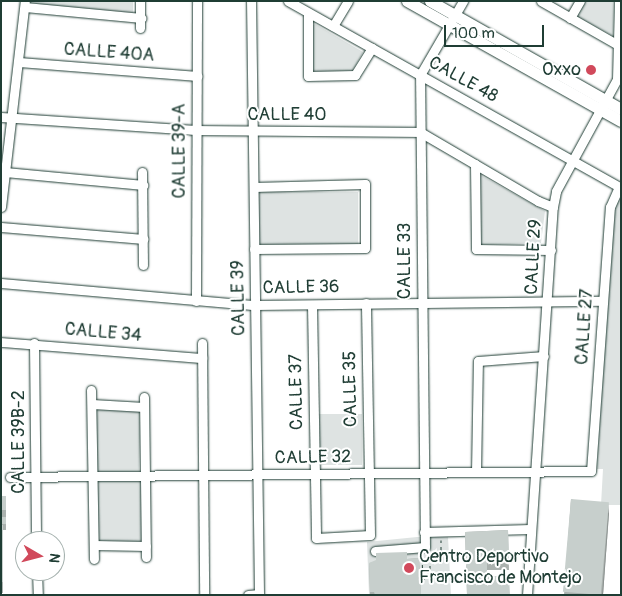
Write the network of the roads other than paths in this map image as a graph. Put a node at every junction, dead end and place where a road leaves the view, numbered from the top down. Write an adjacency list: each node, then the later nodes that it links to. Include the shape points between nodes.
1 (140, 1): 14 (street)
2 (197, 1): 23 (street, CALLE 39-A)
3 (251, 1): 30 (street, CALLE 39)
4 (288, 1): 13 (street, CALLE 48)
5 (348, 1): 17 (street)
6 (407, 1): 16 (main road)
7 (430, 1): 16 (main road)
8 (463, 1): 16 (street)
9 (541, 1): 15 (street)
10 (580, 1): 15 (street)
11 (619, 1): 19 (street, CALLE 29)
12 (25, 4): 14 (street); 21 (street)
13 (308, 13): 17 (street, CALLE 48); 20 (street, via 308,76 355,75)
14 (141, 18): 18 (street)
15 (570, 18): 19 (street)
16 (452, 20): 22 (street); 24 (main road)
17 (333, 26): 20 (street, CALLE 48)
18 (140, 28)
19 (618, 44): 24 (street, CALLE 29, via 617,79)
20 (372, 48): 22 (street, CALLE 48)
21 (19, 62): 23 (street, CALLE 40A); 27 (street)
22 (420, 75): 31 (street, CALLE 33); 32 (street, CALLE 48)
23 (197, 76): 29 (street, CALLE 39-A)
24 (604, 105): 25 (main road); 28 (main road); 32 (street, CALLE 29)
25 (621, 109)
26 (1, 117): 27 (street, CALLE 40)
27 (12, 118): 29 (street, CALLE 40); 34 (street)
28 (621, 121)
29 (196, 130): 30 (street, CALLE 40); 47 (street, CALLE 39-A)
30 (253, 132): 31 (street, CALLE 40); 37 (street, CALLE 39)
31 (420, 132): 33 (street); 50 (street, CALLE 33)
32 (572, 160): 38 (street, CALLE 48); 40 (street, CALLE 29, via 556,191)
33 (475, 164): 40 (street, via 538,202); 44 (street, via 476,249)
34 (6, 172): 36 (street); 39 (street)
35 (142, 172): 36 (street)
36 (142, 185): 42 (street)
37 (254, 187): 43 (street, CALLE 39); 43 (street, via 365,184 365,248)
38 (620, 188): 49 (street, CALLE 27, via 610,207)
39 (1, 207)
40 (553, 207): 44 (street, CALLE 29)
41 (1, 227): 42 (street)
42 (143, 239): 45 (street)
43 (254, 250): 52 (street, CALLE 39)
44 (551, 250): 48 (street, CALLE 29)
45 (143, 265)
46 (1, 283): 47 (street, CALLE 36)
47 (196, 301): 52 (street, CALLE 36)
48 (548, 301): 49 (street, CALLE 36); 50 (street, CALLE 36); 57 (street, CALLE 29)
49 (603, 301): 63 (street, CALLE 27)
50 (421, 302): 51 (street, CALLE 36); 66 (street, CALLE 33)
51 (366, 303): 53 (street, CALLE 36); 68 (street, CALLE 35)
52 (255, 305): 53 (street, CALLE 36); 70 (street, CALLE 39)
53 (312, 305): 67 (street, CALLE 37)
54 (1, 342): 55 (street, CALLE 34)
55 (34, 343): 58 (street, CALLE 34); 73 (street, CALLE 39B-2)
56 (202, 343): 58 (street)
57 (544, 356): 64 (street, via 478,362); 65 (street, CALLE 29)
58 (202, 358): 69 (street)
59 (91, 390): 61 (street)
60 (144, 397): 62 (street)
61 (92, 404): 62 (street); 74 (street)
62 (144, 407): 71 (street)
63 (592, 471): 65 (street, CALLE 32)
64 (476, 472): 65 (street, CALLE 32); 66 (street, CALLE 32)
65 (534, 472): 75 (street, CALLE 29)
66 (422, 473): 68 (street, CALLE 32); 77 (street, CALLE 33)
67 (315, 474): 68 (street, CALLE 32); 70 (street, CALLE 32); 78 (street, CALLE 37)
68 (368, 474): 78 (street, CALLE 35, via 370,535)
69 (202, 475): 70 (street, CALLE 32); 71 (street, CALLE 32); 87 (street)
70 (258, 475): 85 (street, CALLE 39)
71 (145, 476): 74 (street, CALLE 32); 80 (street)
72 (10, 477): 73 (street, CALLE 32)
73 (35, 477): 74 (street, CALLE 32); 76 (street, CALLE 39B-2)
74 (93, 477): 79 (street)
75 (530, 529): 77 (street); 89 (street, CALLE 29)
76 (36, 531)
77 (424, 532): 81 (street, via 425,547)
78 (316, 538)
79 (94, 545): 80 (street); 83 (street)
80 (146, 546): 82 (street)
81 (375, 550)
82 (146, 557)
83 (94, 558)
84 (37, 581): 86 (street)
85 (259, 594): 88 (street)
86 (38, 595)
87 (204, 595)
88 (248, 595)
89 (527, 595)

